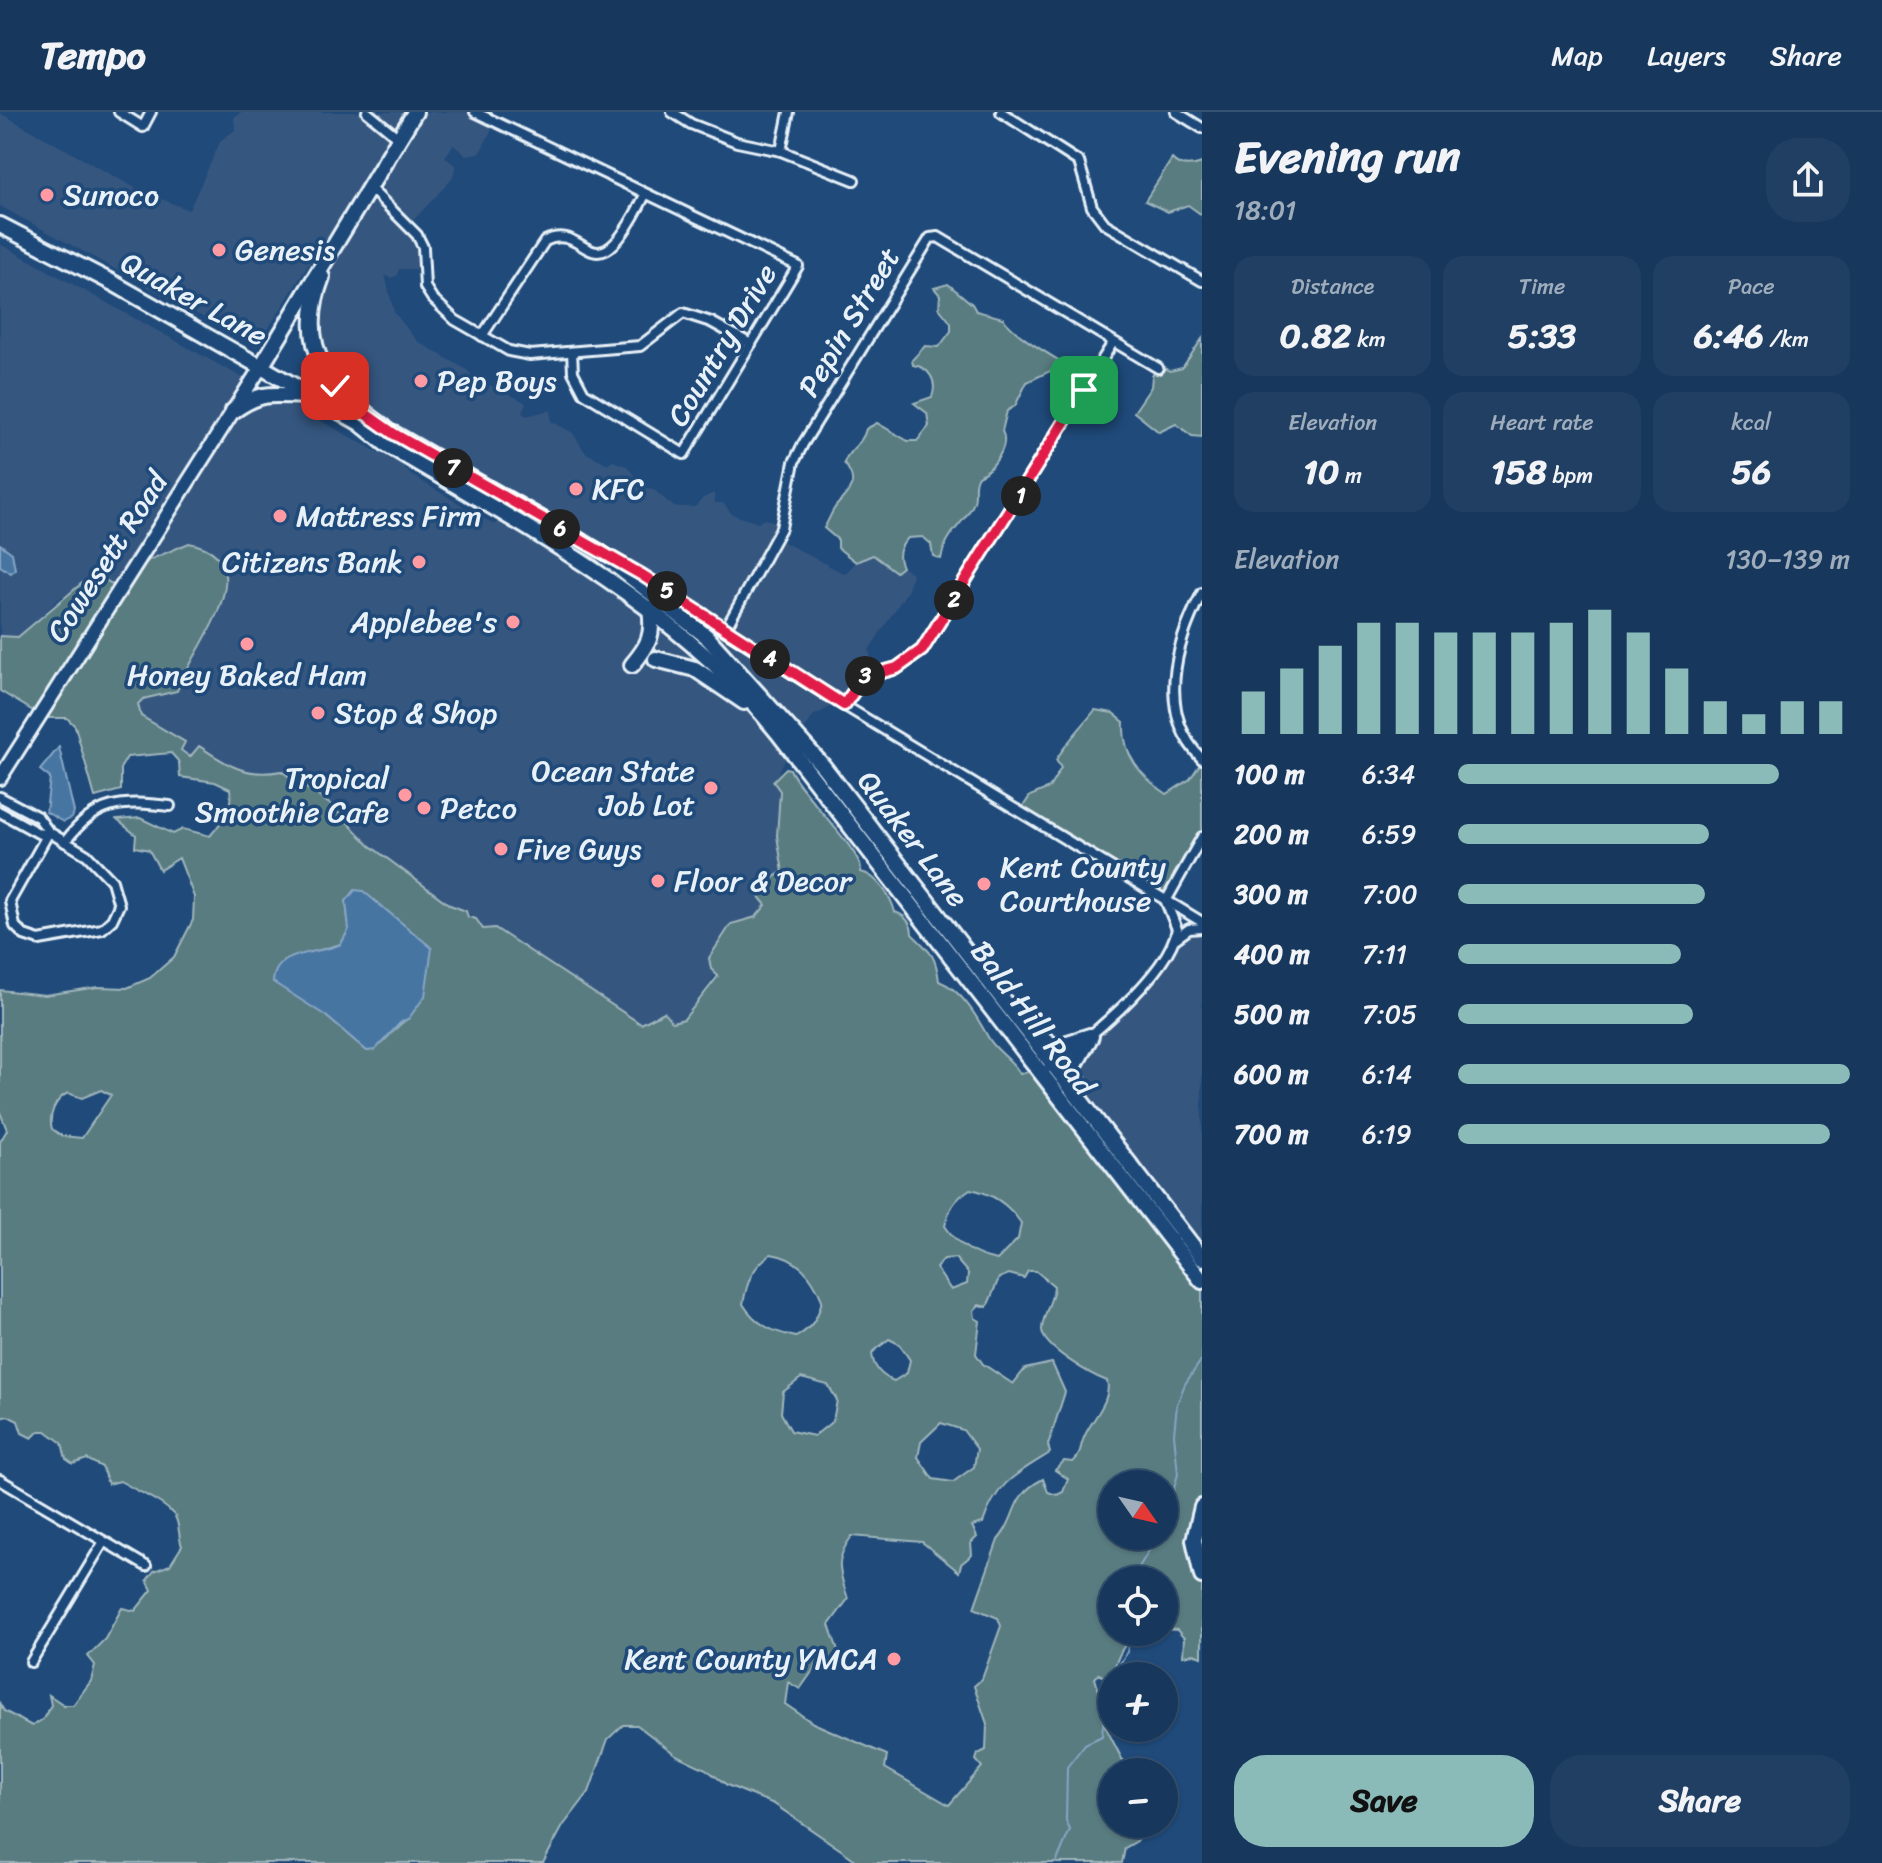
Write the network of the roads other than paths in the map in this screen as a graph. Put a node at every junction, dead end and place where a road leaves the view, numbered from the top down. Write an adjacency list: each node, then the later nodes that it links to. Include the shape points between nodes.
1 (119, 112): 2 (street, via 143,127)
2 (151, 112)
3 (367, 112): 11 (street)
4 (415, 112): 11 (main road)
5 (475, 112): 15 (street, Country Drive)
6 (672, 112): 12 (street, via 737,142)
7 (789, 112): 12 (street)
8 (1001, 112): 18 (street, via 1079,162 1092,207 1105,224)
9 (1176, 112): 10 (street)
10 (1202, 128)
11 (400, 139): 14 (main road)
12 (781, 151): 13 (street)
13 (854, 180)
14 (370, 188): 17 (main road); 19 (street, via 417,235 423,247 425,287 432,298)
15 (645, 195): 19 (street, via 620,240 603,253 564,239 545,241); 20 (street, Country Drive, via 798,266)
16 (0, 225): 23 (main road, Quaker Lane)
17 (337, 241): 23 (main road); 28 (main road, via 313,307 317,350 344,398)
18 (1202, 281)
19 (482, 336): 22 (street, via 520,354)
20 (751, 344): 22 (street, via 683,313 640,346); 22 (street, Country Drive, via 684,454 584,393 573,372)
21 (1112, 344): 24 (street, Pepin Street); 34 (street, Pepin Street, via 938,237 930,238 803,444 775,542); 38 (street, via 922,650 897,668 864,677)
22 (572, 352)
23 (261, 367): 25 (main road, Quaker Lane); 26 (main road, Cowesett Road)
24 (1158, 368)
25 (312, 396): 26 (main road, via 266,393); 27 (main road, Quaker Lane)
26 (233, 411): 41 (main road, Cowesett Road)
27 (360, 423): 28 (main road, Quaker Lane); 30 (main road, Quaker Lane, via 386,444)
28 (394, 434): 29 (main road, Quaker Lane)
29 (572, 536): 30 (main road); 31 (main road, Quaker Lane)
30 (563, 550): 33 (main road, Quaker Lane)
31 (609, 559): 34 (street, Quaker Lane); 52 (main road, Quaker Lane, via 706,636 746,677 823,766)
32 (1202, 593): 40 (street, via 1181,640 1174,689 1181,728)
33 (650, 608): 35 (main road, Quaker Lane); 37 (main road, via 651,640)
34 (726, 628): 38 (street, Quaker Lane)
35 (695, 645): 39 (main road, Bald Hill Road)
36 (656, 659): 39 (main road, via 695,669)
37 (632, 665)
38 (844, 705): 48 (street, Quaker Lane)
39 (769, 722): 54 (main road, Bald Hill Road)
40 (1202, 759)
41 (0, 778)
42 (0, 797): 45 (street, via 38,817)
43 (170, 806): 47 (street, via 106,807 91,814)
44 (0, 812): 45 (street, via 40,834)
45 (49, 832): 47 (street); 47 (street, via 10,901 15,926 29,938 102,929 117,912 112,881 87,855)
46 (1202, 837): 48 (street)
47 (65, 842)
48 (1166, 901): 49 (street, Quaker Lane); 51 (street, via 1176,922)
49 (1202, 922)
50 (1202, 928): 51 (street)
51 (1175, 939): 53 (street, via 1144,982)
52 (1006, 1004): 53 (main road, via 1055,1047); 54 (main road, Quaker Lane)
53 (1091, 1036): 54 (street); 55 (main road, via 1076,1058 1074,1079)
54 (1046, 1069): 55 (main road, Quaker Lane); 57 (main road, Bald Hill Road)
55 (1124, 1158): 56 (main road, Quaker Lane)
56 (1202, 1258)
57 (1202, 1281)
58 (0, 1480): 60 (street)
59 (1202, 1507): 62 (main road, via 1194,1540)
60 (103, 1543): 61 (street); 63 (street)
61 (146, 1566)
62 (1202, 1576)
63 (31, 1662)

